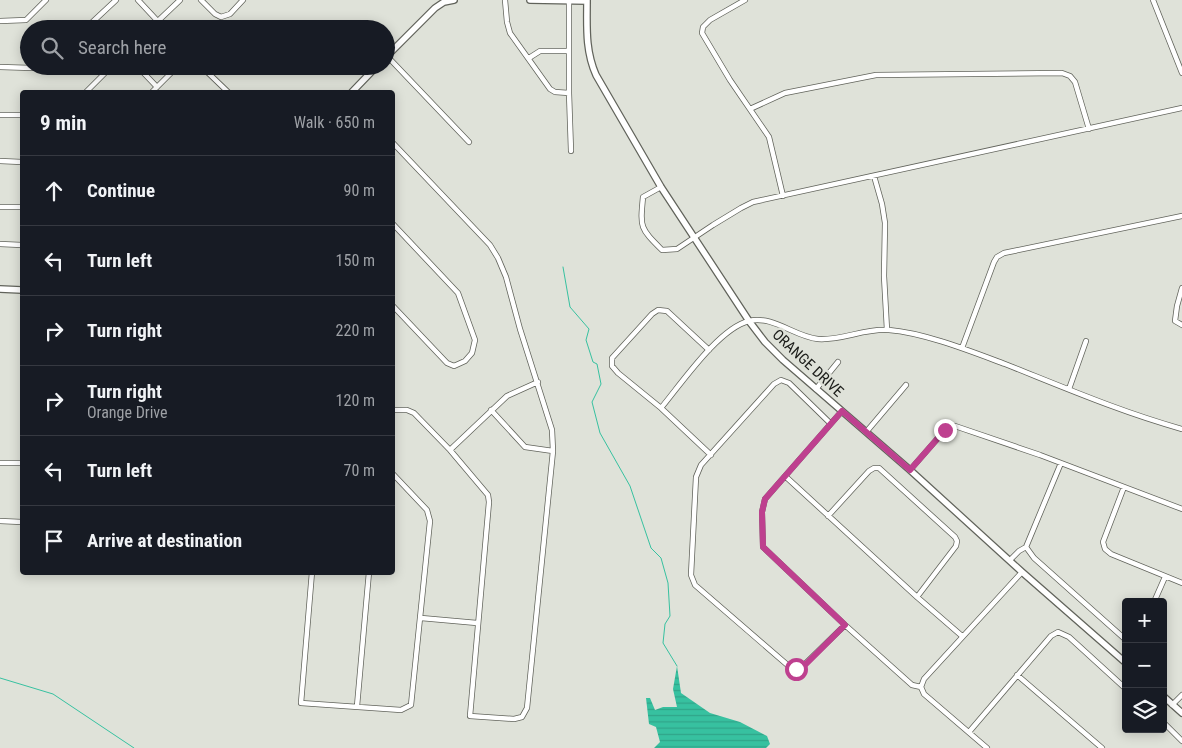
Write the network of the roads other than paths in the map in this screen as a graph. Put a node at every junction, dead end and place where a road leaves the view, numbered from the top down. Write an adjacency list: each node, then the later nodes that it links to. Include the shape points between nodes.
1 (46, 0): 15 (street)
2 (116, 0): 16 (street)
3 (138, 0): 17 (street)
4 (180, 0): 18 (street)
5 (201, 0): 6 (street, via 221,17 230,14)
6 (243, 0)
7 (454, 0): 20 (street, via 435,8)
8 (505, 0): 22 (street, via 508,30)
9 (530, 0): 10 (street)
10 (569, 0): 11 (street); 21 (street)
11 (587, 0): 49 (street, ORANGE DRIVE, via 590,60)
12 (745, 0): 39 (street, via 710,20 703,27 702,34)
13 (1153, 0): 26 (street)
14 (20, 20): 19 (street)
15 (26, 20)
16 (95, 20)
17 (157, 20)
18 (159, 20)
19 (0, 21)
20 (395, 49)
21 (569, 51): 22 (street, via 540,51); 37 (street)
22 (529, 58): 37 (street, via 550,89)
23 (395, 65): 43 (street)
24 (0, 67): 25 (street)
25 (20, 68)
26 (1182, 73)
27 (103, 75): 33 (street)
28 (146, 75): 32 (street)
29 (169, 75): 32 (street)
30 (210, 75): 35 (street)
31 (368, 75): 36 (street)
32 (157, 87): 34 (street)
33 (88, 90)
34 (154, 90)
35 (226, 90)
36 (354, 90)
37 (569, 93): 45 (street)
38 (1182, 108): 42 (street)
39 (750, 109): 42 (street, via 785,93 876,75 1062,73 1074,82); 50 (street, via 771,142)
40 (0, 115): 41 (street)
41 (20, 115)
42 (1090, 129): 48 (street)
43 (469, 142)
44 (395, 145): 69 (street, via 490,245 498,258)
45 (571, 150)
46 (0, 161): 47 (street)
47 (20, 162)
48 (874, 176): 50 (street); 64 (street, via 885,223)
49 (661, 187): 55 (street, ORANGE DRIVE); 55 (street, via 644,197 643,231 662,250 678,249)
50 (783, 196): 55 (street, via 753,202)
51 (0, 207): 52 (street)
52 (20, 207)
53 (1182, 217): 66 (street, via 997,257)
54 (395, 226): 61 (street, via 458,293 475,340 472,353 454,366 447,363)
55 (695, 238): 62 (street, ORANGE DRIVE)
56 (0, 244): 57 (street)
57 (20, 245)
58 (1182, 288): 63 (street, via 1175,315 1175,321)
59 (0, 289): 60 (street)
60 (20, 290)
61 (395, 308)
62 (749, 320): 64 (street, via 772,323 821,339); 67 (street, via 730,329); 71 (street, ORANGE DRIVE, via 774,351)
63 (1182, 325)
64 (887, 330): 66 (street)
65 (1086, 341): 72 (street)
66 (962, 348): 72 (street)
67 (709, 350): 73 (street); 73 (street, via 667,311 658,310 612,358 612,366 618,373)
68 (838, 362): 71 (street)
69 (538, 382): 75 (street, via 510,394); 81 (street, via 552,430)
70 (906, 385): 79 (street)
71 (816, 389): 76 (street, ORANGE DRIVE)
72 (1069, 389): 78 (street)
73 (661, 408): 82 (street)
74 (395, 410): 80 (street, via 414,413)
75 (491, 410): 80 (street); 81 (street, via 525,447)
76 (842, 411): 77 (street); 79 (street, ORANGE DRIVE)
77 (830, 423): 82 (street, via 789,383 781,380); 88 (street)
78 (1182, 429)
79 (867, 431): 86 (street, ORANGE DRIVE)
80 (450, 450): 104 (street, via 489,498)
81 (553, 451): 104 (street, via 527,708 522,717 470,716)
82 (712, 454): 105 (street, via 701,465 696,477 691,575 696,585 791,668 802,668)
83 (0, 463): 84 (street)
84 (20, 463)
85 (1061, 463): 86 (street, via 954,426 945,430); 89 (street); 94 (street)
86 (910, 470): 95 (street, ORANGE DRIVE)
87 (395, 476): 103 (street, via 426,510 430,522)
88 (785, 476): 91 (street); 105 (street, via 765,499 763,547)
89 (1124, 487): 90 (street); 99 (street, via 1103,542 1105,550)
90 (1182, 510)
91 (828, 516): 101 (street); 101 (street, via 869,471 879,468 955,537 956,546)
92 (0, 521): 93 (street)
93 (20, 522)
94 (1026, 548): 95 (street); 107 (street)
95 (1010, 560): 96 (street, ORANGE DRIVE)
96 (1022, 572): 106 (street); 108 (street, ORANGE DRIVE)
97 (312, 575): 115 (street, via 301,703)
98 (369, 575): 115 (street)
99 (1165, 576): 100 (street); 102 (street)
100 (1182, 583)
101 (917, 597): 106 (street)
102 (1156, 598)
103 (420, 618): 104 (street); 115 (street, via 411,706 402,710)
104 (477, 623)
105 (845, 625): 110 (street, via 912,685)
106 (962, 636): 110 (street, via 924,679)
107 (1122, 636)
108 (1122, 660)
109 (1017, 674): 111 (street, via 1058,632 1069,637); 118 (street); 121 (street)
110 (922, 686): 118 (street, via 924,694)
111 (1125, 688)
112 (1182, 695): 114 (street)
113 (1167, 700): 114 (street)
114 (1172, 705): 116 (street)
115 (357, 706)
116 (1182, 713)
117 (1167, 726): 119 (street)
118 (969, 732): 120 (street)
119 (1182, 741)
120 (987, 748)
121 (1102, 748)

